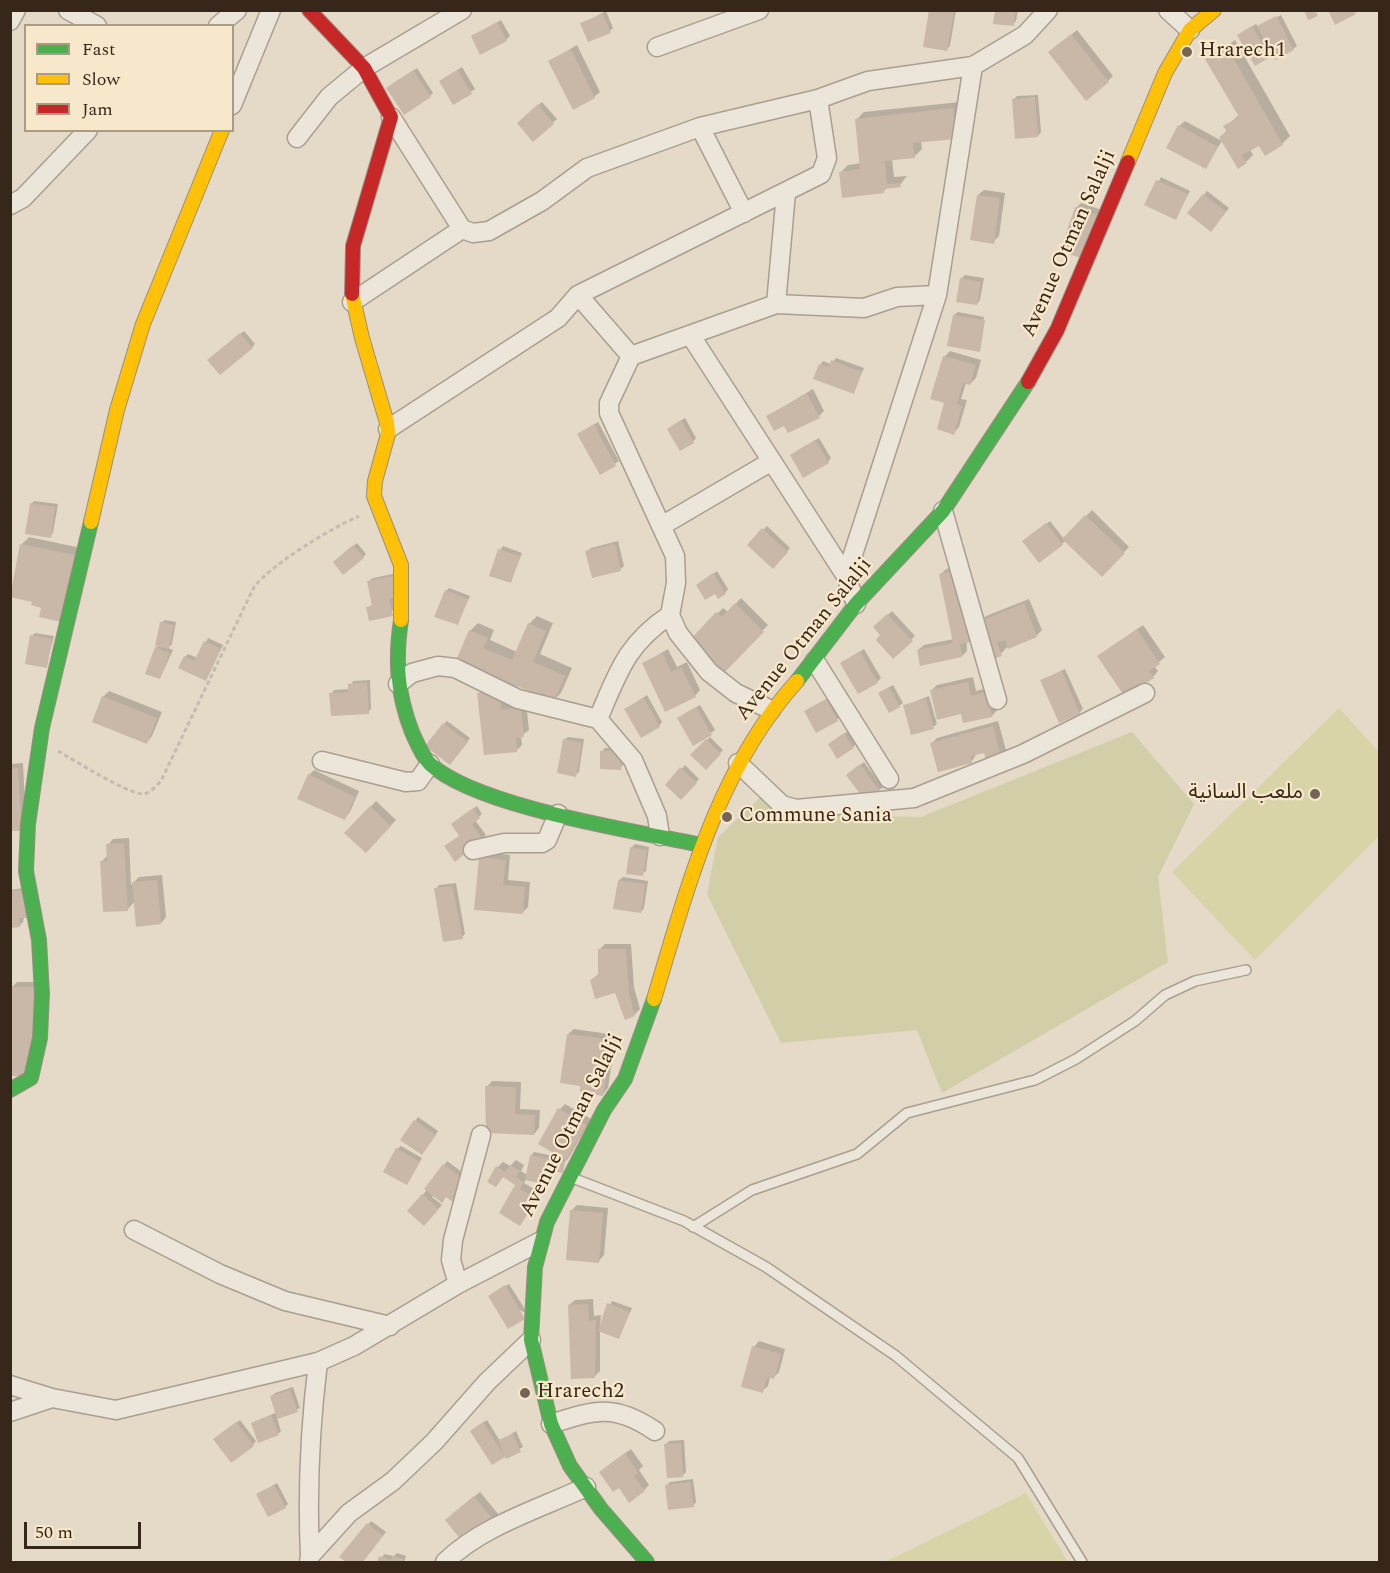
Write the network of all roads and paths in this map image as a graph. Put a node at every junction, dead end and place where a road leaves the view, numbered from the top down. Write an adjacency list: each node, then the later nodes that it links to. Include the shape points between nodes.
1 (16, 10): 11 (street)
2 (68, 10): 12 (street)
3 (237, 10): 13 (street)
4 (271, 10): 19 (street)
5 (309, 10): 17 (street)
6 (462, 10): 17 (street)
7 (759, 10): 15 (street)
8 (1048, 10): 16 (street, via 1025,35)
9 (1168, 10): 14 (street)
10 (1214, 10): 14 (street, Avenue Otman Salalji)
11 (10, 21)
12 (93, 24)
13 (221, 24)
14 (1190, 30): 38 (street, Avenue Otman Salalji, via 1165,73 1057,330 1021,396)
15 (657, 47)
16 (973, 66): 18 (street, via 868,81); 30 (street)
17 (364, 68): 20 (street); 24 (street, via 329,97)
18 (818, 99): 21 (street); 25 (street, via 825,165 821,174)
19 (234, 100)
20 (391, 117): 28 (street); 31 (street, via 353,246 349,268)
21 (700, 127): 27 (street); 28 (street, via 587,168 542,201 489,231 473,233)
22 (86, 132): 26 (street, via 29,192)
23 (221, 132): 49 (street, via 143,324 117,410)
24 (297, 138)
25 (786, 193): 27 (street); 32 (street)
26 (10, 205)
27 (744, 213): 29 (street)
28 (462, 229): 31 (street)
29 (578, 295): 34 (street); 35 (street, via 558,318)
30 (937, 295): 32 (street, via 897,297 864,308); 40 (street)
31 (352, 302): 35 (street)
32 (776, 304): 33 (street)
33 (691, 336): 34 (street); 36 (street)
34 (631, 356): 39 (street, via 612,393 609,413)
35 (388, 429): 37 (street, via 376,472)
36 (772, 461): 39 (street); 40 (street)
37 (377, 508): 44 (street, via 400,560 403,590 395,644); 49 (path, via 339,525 275,566 254,587 166,771 149,792 128,789)
38 (943, 511): 41 (street, Avenue Otman Salalji); 46 (street)
39 (663, 525): 42 (street, via 675,556 676,583)
40 (846, 576): 41 (street)
41 (856, 603): 43 (street, Avenue Otman Salalji)
42 (669, 615): 47 (street, via 709,672 736,693); 48 (street, via 626,654)
43 (815, 661): 47 (street, Avenue Otman Salalji); 53 (street)
44 (398, 684): 48 (street, via 412,673 438,666 455,668 518,699); 52 (street)
45 (1145, 693): 51 (street, via 1023,754 914,798 796,809 782,805)
46 (997, 700)
47 (771, 710): 51 (street, Avenue Otman Salalji)
48 (598, 719): 55 (street, via 633,760 657,816)
49 (40, 742): 59 (street, via 28,824 26,871 39,940 40,1038 31,1077)
50 (322, 761): 52 (street, via 406,782 418,781)
51 (738, 763): 56 (street, Avenue Otman Salalji)
52 (429, 764): 54 (street, via 462,784)
53 (889, 779)
54 (558, 814): 55 (street); 57 (street, via 542,843 504,843)
55 (660, 836): 56 (street)
56 (701, 845): 61 (street, Avenue Otman Salalji, via 644,1032 625,1079)
57 (473, 850)
58 (1246, 970): 62 (lane, via 1195,981 1165,995 1135,1021 1035,1080 907,1113 857,1154 752,1190)
59 (10, 1090)
60 (481, 1136): 65 (street, via 453,1240 451,1260)
61 (568, 1177): 62 (lane); 64 (street, Avenue Otman Salalji)
62 (693, 1227): 78 (lane, via 766,1267 896,1356 1018,1458)
63 (134, 1230): 66 (street, via 220,1274 285,1301)
64 (539, 1242): 65 (street); 67 (street, Avenue Otman Salalji)
65 (458, 1284): 66 (street)
66 (390, 1326): 68 (street)
67 (531, 1340): 72 (street, Avenue Otman Salalji); 75 (street, via 393,1481 349,1513)
68 (318, 1362): 70 (street, via 116,1410); 75 (street, via 311,1422)
69 (10, 1385): 70 (street)
70 (52, 1398): 71 (street)
71 (10, 1412)
72 (551, 1424): 73 (street, via 601,1410 629,1416); 74 (street, Avenue Otman Salalji, via 570,1466)
73 (655, 1431)
74 (586, 1487): 76 (street, via 500,1526); 77 (street, Avenue Otman Salalji)
75 (310, 1559)
76 (445, 1563)
77 (647, 1563)
78 (1082, 1563)

